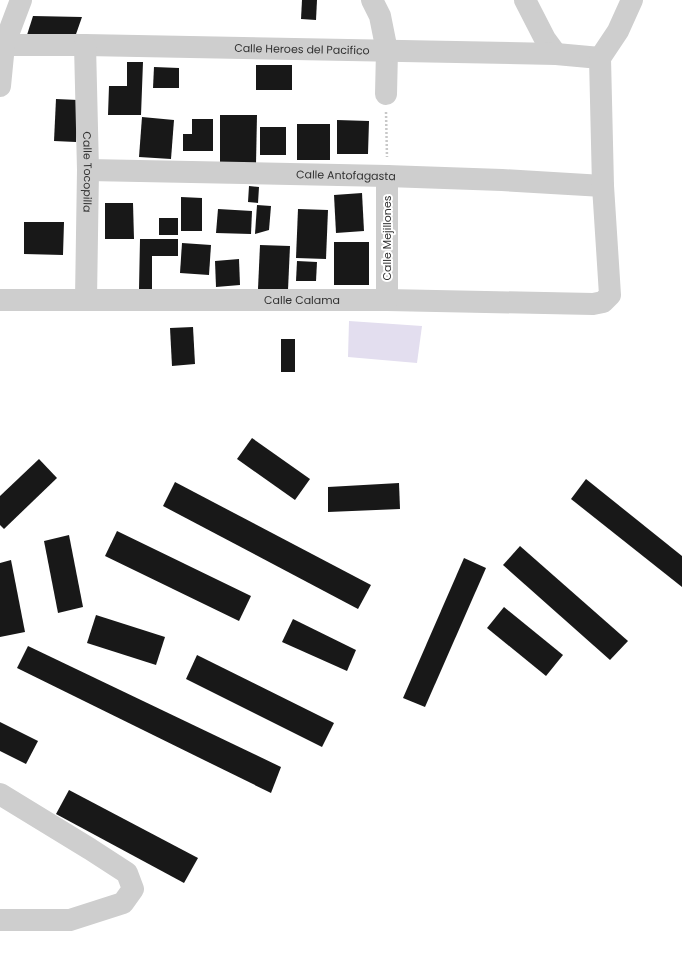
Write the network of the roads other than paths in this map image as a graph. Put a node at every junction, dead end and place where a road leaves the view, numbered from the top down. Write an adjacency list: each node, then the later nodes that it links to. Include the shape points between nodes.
1 (21, 0): 5 (street)
2 (372, 0): 7 (street, via 380,16)
3 (525, 0): 8 (street, via 545,39)
4 (632, 0): 9 (street, via 618,32)
5 (2, 45): 6 (street, Calle Heroes del Pacifico); 10 (street)
6 (85, 46): 7 (street, Calle Heroes del Pacifico); 12 (street, Calle Tocopilla)
7 (387, 51): 8 (street, Calle Heroes del Pacifico); 11 (street)
8 (556, 54): 9 (street, Calle Heroes del Pacifico)
9 (600, 58): 14 (street)
10 (0, 86)
11 (386, 94)
12 (88, 170): 13 (street, Calle Antofagasta); 15 (street, Calle Tocopilla)
13 (387, 176): 14 (street, Calle Antofagasta); 17 (street, Calle Mejillones)
14 (603, 186): 17 (street, Calle Calama, via 610,295 603,302 593,304)
15 (86, 299): 16 (street, Calle Calama); 17 (street, Calle Calama)
16 (0, 300)
17 (386, 300)
18 (0, 794): 19 (street, via 127,873 133,889 123,903 70,920)
19 (0, 920)

